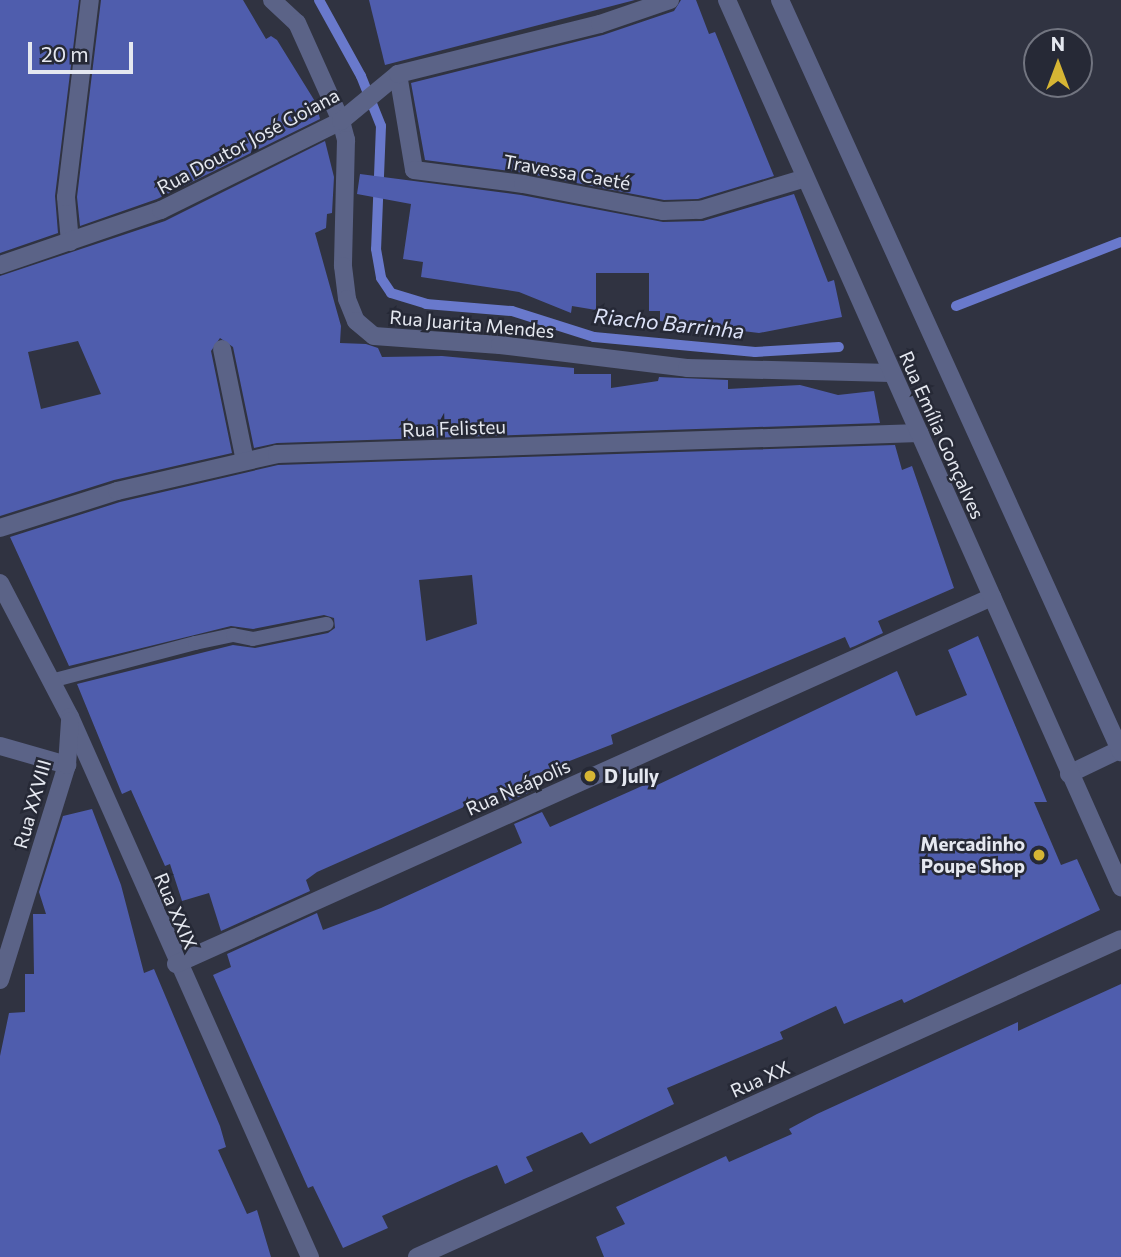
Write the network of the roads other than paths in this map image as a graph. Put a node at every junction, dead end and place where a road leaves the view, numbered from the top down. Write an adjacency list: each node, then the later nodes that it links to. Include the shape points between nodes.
1 (90, 0): 9 (street, via 66,197)
2 (272, 0): 7 (street, Rua Juarita Mendes, via 297,23)
3 (670, 0): 6 (street, Rua Doutor José Goiana, via 600,24)
4 (727, 0): 8 (street, Rua Emília Gonçalves)
5 (780, 0): 22 (street, Rua Emília Gonçalves)
6 (398, 74): 7 (street, Rua Doutor José Goiana); 8 (street, Travessa Caeté, via 414,170 523,184 663,211 700,211)
7 (341, 121): 9 (street, Rua Doutor José Goiana, via 161,211); 12 (street, Rua Juarita Mendes, via 346,140 343,266 347,299 356,321 374,336 500,345 687,368)
8 (804, 178): 12 (street, Rua Emília Gonçalves)
9 (70, 242): 10 (street, Rua Doutor José Goiana)
10 (0, 265)
11 (222, 349): 14 (street)
12 (891, 373): 13 (street, Rua Emília Gonçalves)
13 (920, 433): 14 (street, Rua Felisteu, via 277,454); 17 (street, Rua Emília Gonçalves)
14 (245, 461): 15 (street, Rua Felisteu, via 117,491)
15 (0, 528)
16 (0, 583): 19 (street, Rua XXIX)
17 (992, 597): 24 (street, Rua Emília Gonçalves); 27 (street, Rua Neápolis)
18 (326, 624): 19 (lane, via 253,639 233,635 208,640)
19 (51, 681): 20 (street, Rua XXIX)
20 (70, 717): 23 (street, Rua XXVIII); 27 (street, Rua XXIX)
21 (0, 746): 23 (street)
22 (1121, 750): 24 (street)
23 (67, 765): 28 (street, Rua XXVIII)
24 (1069, 774): 25 (street, Rua Emília Gonçalves)
25 (1121, 887)
26 (1121, 939): 30 (street, Rua XX)
27 (176, 964): 29 (street, Rua XXIX)
28 (0, 980)
29 (310, 1257)
30 (417, 1257)

